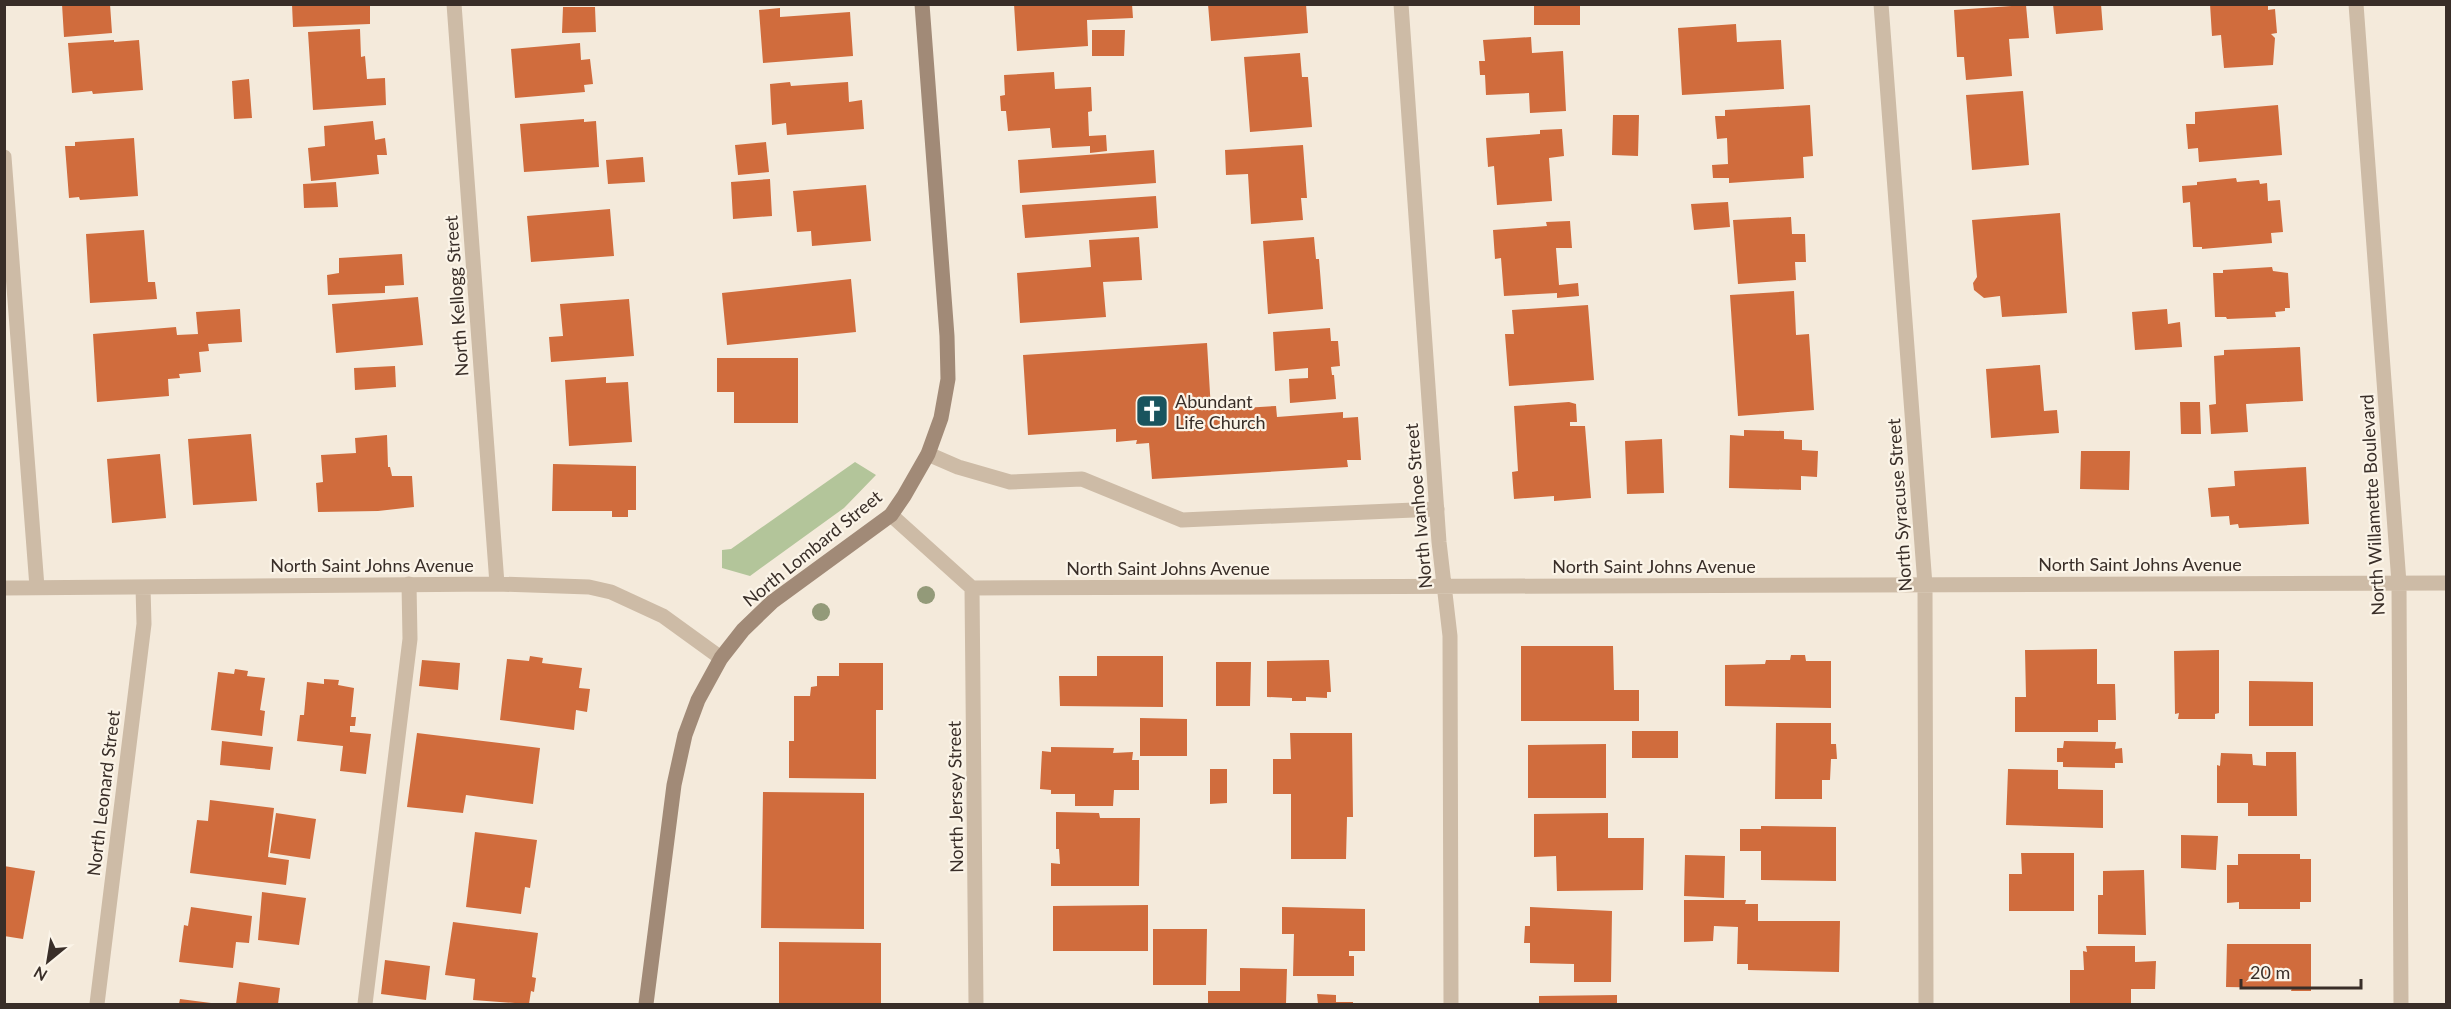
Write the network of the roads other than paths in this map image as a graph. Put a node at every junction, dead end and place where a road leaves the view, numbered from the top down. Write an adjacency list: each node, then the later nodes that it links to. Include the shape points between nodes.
1 (454, 4): 13 (street, North Kellogg Street)
2 (922, 4): 7 (main road, North Lombard Street, via 948,369 943,409)
3 (1401, 4): 8 (street, North Ivanhoe Street)
4 (1881, 4): 14 (street, North Syracuse Street)
5 (2356, 4): 10 (street, North Willamette Boulevard)
6 (4, 157): 16 (street)
7 (928, 454): 8 (street, via 1010,482 1082,479 1182,520); 9 (main road, North Lombard Street)
8 (1437, 509): 15 (street, North Ivanhoe Street)
9 (891, 514): 19 (street); 20 (main road, North Lombard Street, via 772,603)
10 (2399, 583): 11 (street, North Saint Johns Avenue); 14 (street, North Saint Johns Avenue); 27 (street, North Willamette Boulevard)
11 (2446, 583)
12 (409, 584): 13 (street, North Saint Johns Avenue); 17 (street, North Saint Johns Avenue); 22 (street, via 410,639)
13 (498, 584): 20 (street, North Saint Johns Avenue, via 569,585 611,592 663,616)
14 (1925, 585): 15 (street, North Saint Johns Avenue); 26 (street, North Syracuse Street)
15 (1444, 586): 19 (street, North Saint Johns Avenue); 25 (street, North Ivanhoe Street, via 1450,636)
16 (37, 587): 17 (street, North Saint Johns Avenue); 18 (street, North Saint Johns Avenue)
17 (143, 587): 21 (street, North Leonard Street, via 144,624)
18 (4, 588)
19 (972, 588): 24 (street, North Jersey Street)
20 (721, 658): 23 (main road, North Lombard Street, via 692,715 679,760)
21 (97, 1005)
22 (365, 1005)
23 (646, 1005)
24 (976, 1005)
25 (1451, 1005)
26 (1926, 1005)
27 (2401, 1005)

